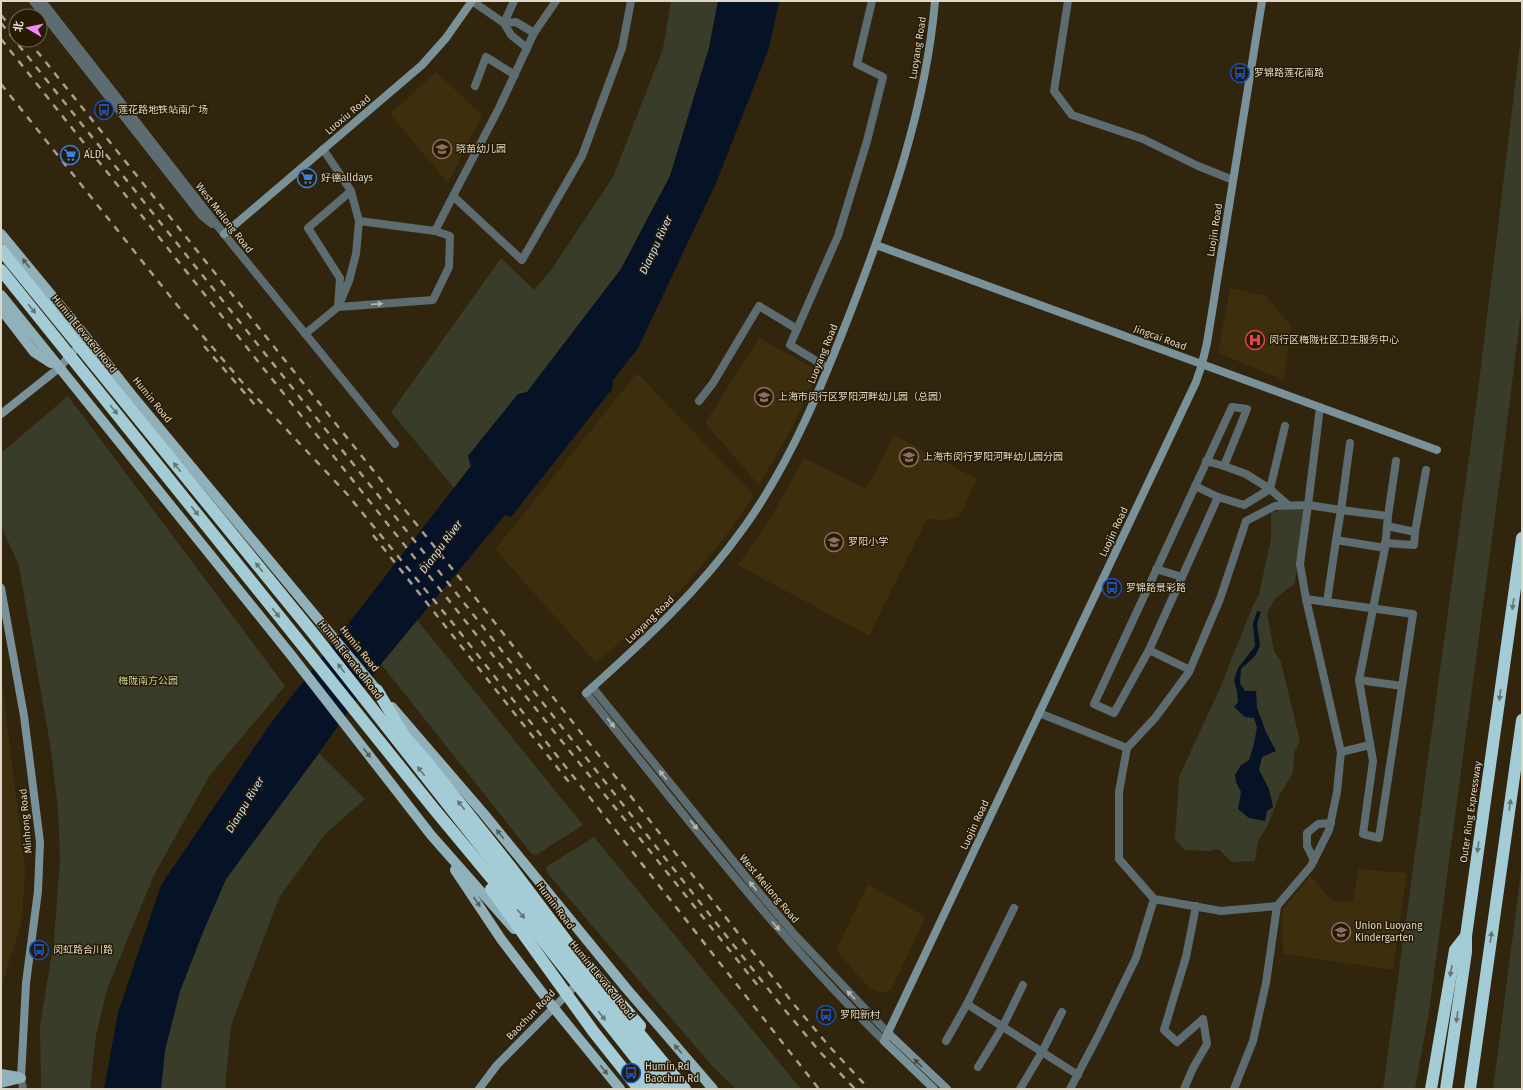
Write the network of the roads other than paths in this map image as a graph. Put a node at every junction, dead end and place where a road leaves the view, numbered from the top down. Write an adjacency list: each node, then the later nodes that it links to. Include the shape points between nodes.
1 (33, 1): 23 (street, via 202,216)
2 (42, 1): 23 (street, West Meilong Road)
3 (472, 1): 11 (street); 16 (street, Luoxiu Road, via 446,38 422,65)
4 (514, 1): 11 (street)
5 (556, 1): 12 (street)
6 (631, 1): 19 (street, via 622,48 582,156 522,260)
7 (872, 1): 30 (street, via 857,64 883,77 867,141 838,236)
8 (935, 1): 24 (street, Luoyang Road, via 914,124)
9 (1068, 1): 17 (street, via 1054,91 1072,115 1143,139)
10 (1262, 1): 17 (street, Luojin Road)
11 (504, 23): 12 (street, via 516,22); 13 (street, via 511,35)
12 (534, 33): 13 (street)
13 (527, 48): 14 (street)
14 (514, 74): 15 (street, via 486,57); 19 (street, via 499,108)
15 (475, 86)
16 (323, 150): 18 (street); 23 (street, Luoxiu Road)
17 (1233, 180): 33 (street, Luojin Road)
18 (351, 191): 20 (street); 28 (street, via 308,228 340,278)
19 (452, 196): 21 (street)
20 (359, 221): 21 (street); 28 (street, via 350,281)
21 (435, 231): 28 (street, one-way to 21, via 432,300 449,267 450,236)
22 (1, 234): 32 (main road, Humin Road, one-way to 22)
23 (224, 234): 31 (street, West Meilong Road)
24 (876, 245): 33 (street, Jingcai Road); 35 (street, Luoyang Road)
25 (1, 250): 76 (highway, Humin Elevated Road, one-way to 25, via 312,632)
26 (1, 270): 77 (highway, one-way to 77)
27 (1, 295): 34 (main road)
28 (338, 307): 31 (street)
29 (1, 309): 34 (main road, via 34,352)
30 (797, 329): 35 (street, via 790,345); 36 (street, via 759,306 713,383)
31 (305, 334): 41 (street, West Meilong Road)
32 (86, 337): 34 (street); 69 (main road, Humin Road)
33 (1202, 364): 37 (street, Jingcai Road); 71 (street, Luojin Road, via 1196,382)
34 (58, 368): 38 (street); 79 (main road, one-way to 79, via 291,655)
35 (828, 368): 70 (street, Luoyang Road, via 810,411 780,470 746,525 712,570 682,603)
36 (699, 401)
37 (1320, 407): 42 (street, Jingcai Road); 51 (street)
38 (1, 414)
39 (1285, 426): 48 (street)
40 (1350, 443): 52 (street)
41 (395, 444)
42 (1437, 450)
43 (1206, 461): 45 (street); 45 (street, via 1232,408 1247,409); 47 (street)
44 (1396, 461): 53 (street)
45 (1224, 466): 48 (street, via 1246,474)
46 (1426, 470): 55 (street)
47 (1195, 486): 49 (street); 59 (street)
48 (1270, 489): 49 (street, via 1244,505); 50 (street)
49 (1218, 497): 60 (street)
50 (1288, 505): 51 (street); 66 (street, via 1275,506 1246,521 1220,599)
51 (1308, 505): 52 (street); 62 (street, via 1300,564)
52 (1341, 510): 53 (street); 57 (street)
53 (1388, 516): 54 (street)
54 (1387, 526): 55 (street); 58 (street)
55 (1415, 532): 58 (street, via 1414,545)
56 (1522, 538): 85 (highway, Outer Ring Expressway, one-way to 85)
57 (1336, 540): 58 (street); 63 (street)
58 (1385, 545): 64 (street)
59 (1156, 569): 60 (street); 65 (street, via 1094,704 1114,713)
60 (1182, 577): 65 (street)
61 (1, 588): 100 (street, Minhong Road, via 24,716 40,842 38,891 26,983)
62 (1306, 599): 63 (street); 75 (street)
63 (1327, 602): 64 (street)
64 (1373, 608): 67 (street); 68 (street, via 1413,614)
65 (1149, 650): 66 (street)
66 (1190, 670): 74 (street, via 1155,718)
67 (1359, 680): 68 (street); 73 (street)
68 (1402, 686): 73 (street, via 1379,838 1362,834 1373,761)
69 (377, 690): 86 (main road, one-way to 69, via 484,814); 87 (highway, Humin Road, one-way to 69, via 513,870 405,737)
70 (590, 690): 94 (street, West Meilong Road, via 672,792 794,935)
71 (1039, 713): 74 (street); 94 (street, Luojin Road)
72 (1522, 720): 120 (highway, one-way to 72)
73 (1370, 745): 75 (street)
74 (1127, 748): 81 (street, via 1119,792 1119,859)
75 (1341, 752): 78 (street)
76 (445, 801): 108 (highway, Humin Elevated Road); 110 (highway)
77 (434, 809): 105 (highway, via 593,1031); 107 (highway, one-way to 107, via 532,927)
78 (1331, 823): 80 (street); 80 (street, via 1318,824 1307,833 1306,846)
79 (431, 835): 89 (main road); 91 (main road, one-way to 91, via 501,939)
80 (1314, 860): 83 (street)
81 (1154, 899): 82 (street); 99 (street, via 1136,958)
82 (1196, 906): 83 (street, via 1221,911); 116 (street, via 1186,958 1164,1030 1177,1042 1203,1019 1207,1044)
83 (1277, 906): 117 (street, via 1266,982 1253,1041)
84 (1014, 908): 90 (street)
85 (1466, 936): 118 (highway, one-way to 118, via 1455,950); 119 (highway, Outer Ring Expressway, one-way to 119, via 1466,952)
86 (603, 960): 87 (street, Baochun Road); 111 (main road, one-way to 86)
87 (590, 972): 89 (street, Baochun Road); 109 (highway, Humin Road)
88 (1023, 985): 93 (street)
89 (568, 991): 91 (street, Baochun Road); 106 (highway)
90 (967, 1004): 93 (street); 95 (street)
91 (553, 1007): 103 (street, Baochun Road, via 497,1065); 104 (main road, one-way to 104)
92 (1062, 1012): 96 (street)
93 (1003, 1026): 96 (street); 97 (street)
94 (886, 1037): 112 (street, West Meilong Road); 113 (street, West Meilong Road, one-way to 94)
95 (946, 1041)
96 (1042, 1052): 99 (street); 114 (street)
97 (978, 1067)
98 (1, 1074): 100 (main road)
99 (1078, 1075): 115 (street)
100 (21, 1078): 101 (main road); 102 (street)
101 (1, 1083)
102 (23, 1089)
103 (479, 1089)
104 (620, 1089)
105 (639, 1089)
106 (649, 1089)
107 (660, 1089)
108 (674, 1089)
109 (685, 1089)
110 (694, 1089)
111 (713, 1089)
112 (934, 1089)
113 (946, 1089)
114 (1020, 1089)
115 (1070, 1089)
116 (1184, 1089)
117 (1234, 1089)
118 (1431, 1089)
119 (1446, 1089)
120 (1470, 1089)

